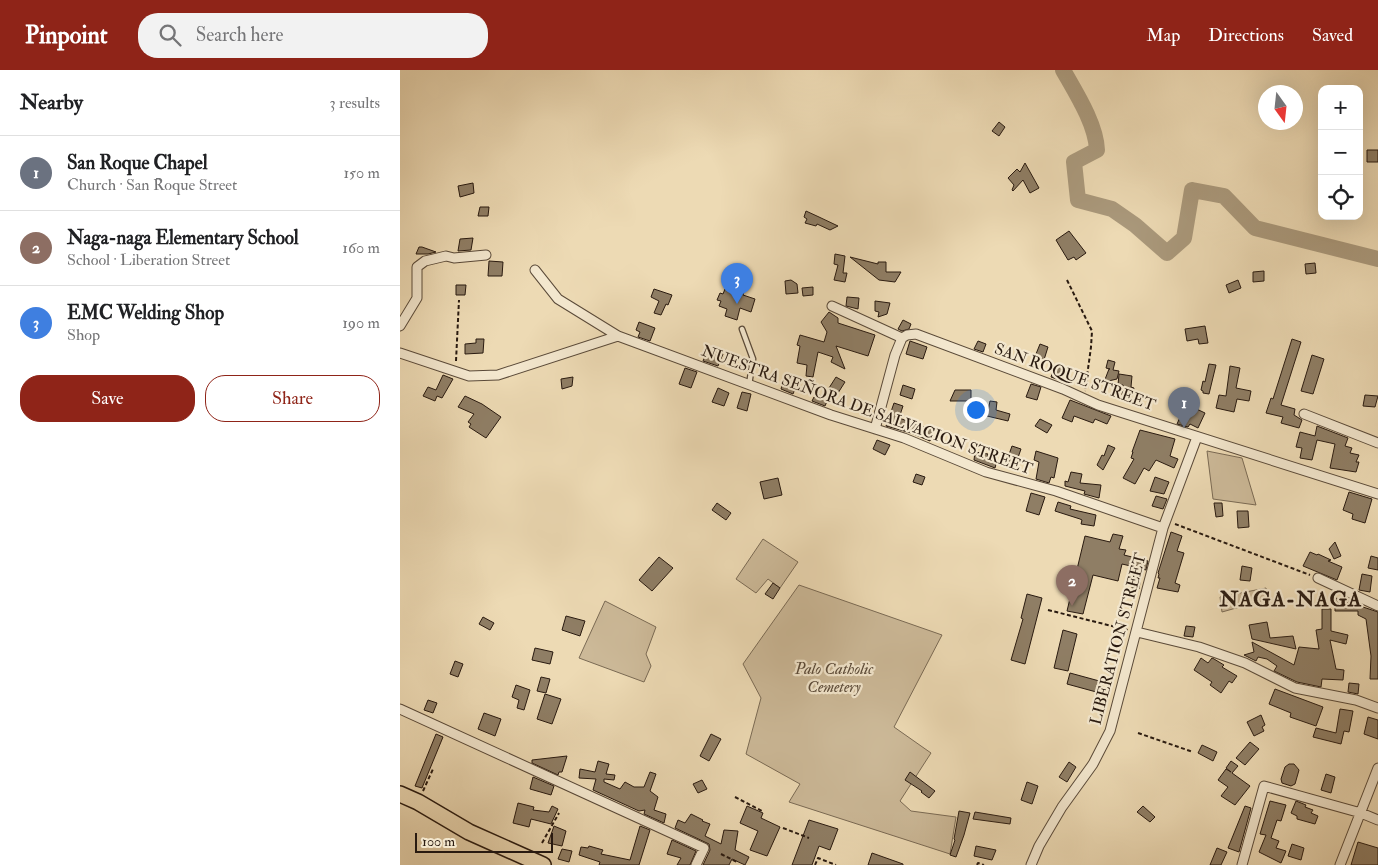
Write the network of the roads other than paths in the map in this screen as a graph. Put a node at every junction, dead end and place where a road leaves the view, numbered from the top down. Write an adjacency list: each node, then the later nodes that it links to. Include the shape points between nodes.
1 (486, 256): 4 (street, via 446,256 425,261 417,267 417,298)
2 (535, 270): 6 (street, NUESTRA SEÑORA DE SALVACION STREET, via 558,299)
3 (832, 306): 7 (street)
4 (400, 326)
5 (742, 328): 9 (lane, via 752,359)
6 (618, 336): 8 (street, via 498,375 469,376); 9 (street, NUESTRA SEÑORA DE SALVACION STREET)
7 (902, 338): 11 (street); 12 (street, SAN ROQUE STREET, via 916,334 1098,405)
8 (400, 353)
9 (749, 384): 11 (street, NUESTRA SEÑORA DE SALVACION STREET)
10 (1304, 414): 13 (street)
11 (875, 429): 15 (street, NUESTRA SEÑORA DE SALVACION STREET, via 986,472)
12 (1197, 437): 14 (street, SAN ROQUE STREET); 15 (street, LIBERATION STREET)
13 (1378, 443)
14 (1378, 494)
15 (1163, 528): 18 (street, LIBERATION STREET)
16 (1318, 578): 17 (street)
17 (1378, 606)
18 (1137, 632): 19 (street, via 1245,663 1295,688 1356,700); 28 (street, LIBERATION STREET, via 1110,731 1093,764 1039,846)
19 (1378, 708)
20 (400, 709): 27 (street, via 704,848)
21 (1378, 768): 23 (street)
22 (400, 794): 26 (highway, via 469,832)
23 (1361, 813): 24 (street); 25 (street, via 1264,786); 29 (street)
24 (1378, 820)
25 (1244, 864)
26 (543, 865)
27 (696, 865)
28 (1031, 865)
29 (1340, 865)

